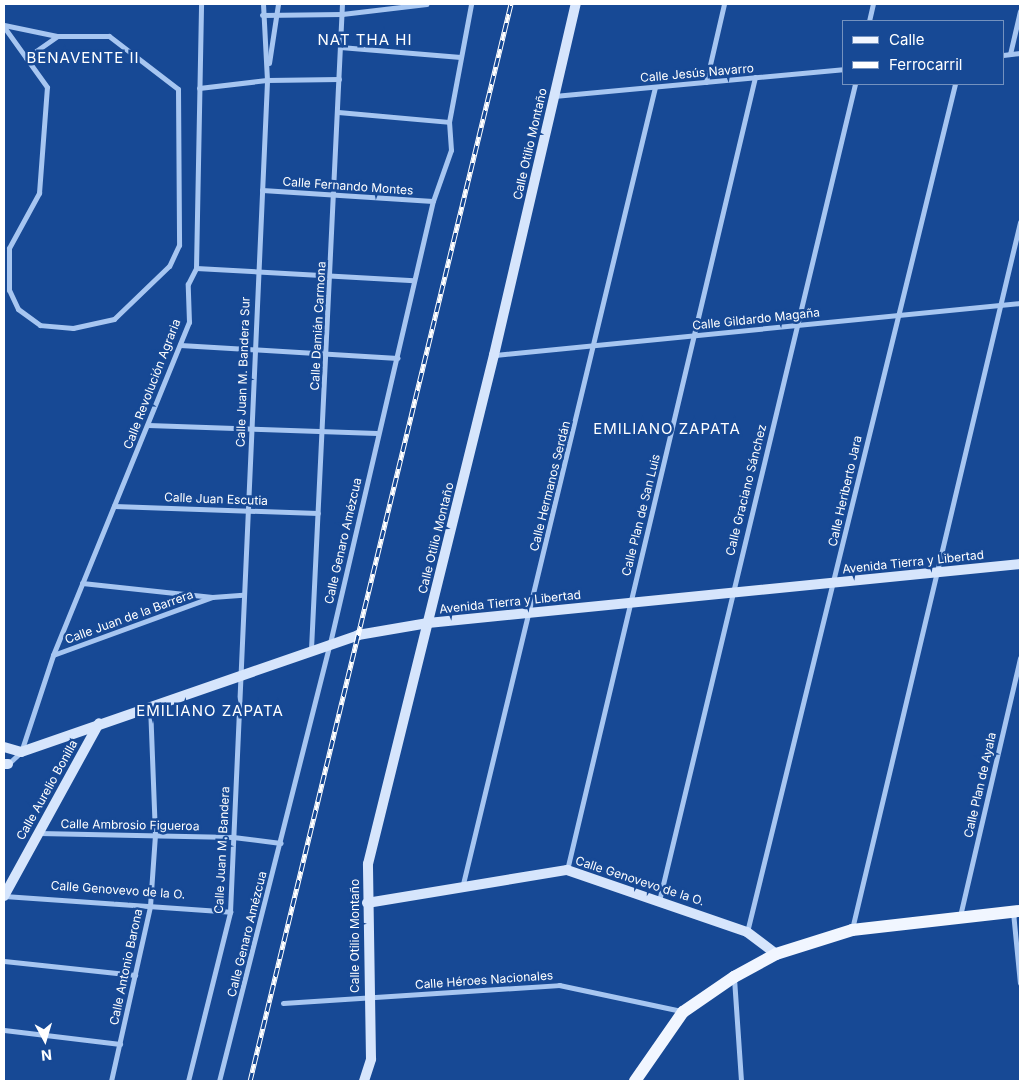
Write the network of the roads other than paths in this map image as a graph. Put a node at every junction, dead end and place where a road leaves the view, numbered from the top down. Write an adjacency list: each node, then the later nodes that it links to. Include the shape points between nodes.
1 (201, 4): 32 (street, Calle Revolución Agraria)
2 (263, 4): 13 (street, Calle Juan M. Bandera Sur)
3 (278, 4): 11 (street, Calle Juan M. Bandera Sur)
4 (342, 4): 12 (street, Calle Damián Carmona)
5 (426, 4): 12 (street)
6 (471, 4): 21 (street, Calle Genaro Amézcua)
7 (576, 4): 33 (street, Calle Otilio Montaño)
8 (724, 4): 28 (street)
9 (873, 4): 14 (street)
10 (1020, 11): 19 (street)
11 (277, 14): 12 (street); 13 (street); 24 (street, Calle Juan M. Bandera Sur)
12 (342, 14): 17 (street, Calle Damián Carmona)
13 (262, 15): 24 (street, Calle Juan M. Bandera Sur)
14 (869, 20)
15 (4, 26): 16 (street); 22 (street)
16 (57, 36): 22 (street); 22 (street, via 109,36 178,89 179,245 168,266 114,319 73,328 40,325 18,309 9,290 9,248 39,193 47,87)
17 (340, 47): 21 (street); 26 (street, Calle Damián Carmona)
18 (1020, 53): 19 (street)
19 (1010, 54): 20 (street)
20 (1004, 55)
21 (461, 56): 35 (street, Calle Genaro Amézcua)
22 (26, 58)
23 (842, 70): 25 (street, Calle Jesús Navarro)
24 (267, 71): 27 (street, Calle Juan M. Bandera Sur)
25 (756, 77): 28 (street, Calle Jesús Navarro); 48 (street, Calle Plan de San Luis)
26 (339, 79): 27 (street); 34 (street, Calle Damián Carmona)
27 (267, 80): 32 (street); 36 (street, Calle Juan M. Bandera Sur)
28 (706, 82): 31 (street, Calle Jesús Navarro)
29 (855, 85): 47 (street, Calle Graciano Sánchez)
30 (955, 85): 46 (street, Calle Heriberto Jara)
31 (655, 86): 33 (street, Calle Jesús Navarro); 50 (street, Calle Hermanos Serdán)
32 (199, 88): 40 (street, Calle Revolución Agraria)
33 (554, 96): 53 (street, Calle Otilio Montaño)
34 (338, 112): 35 (street); 37 (street, Calle Damián Carmona)
35 (449, 122): 38 (street, Calle Genaro Amézcua, via 451,150)
36 (262, 190): 37 (street, Calle Fernando Montes); 41 (street, Calle Juan M. Bandera Sur)
37 (335, 196): 38 (street, Calle Fernando Montes); 42 (street, Calle Damián Carmona)
38 (433, 202): 43 (street, Calle Genaro Amézcua)
39 (1020, 222): 45 (street)
40 (196, 268): 41 (street); 49 (street, Calle Revolución Agraria, via 188,284 189,322)
41 (256, 274): 42 (street); 51 (street, Calle Juan M. Bandera Sur)
42 (331, 274): 43 (street); 52 (street, Calle Damián Carmona)
43 (414, 280): 54 (street, Calle Genaro Amézcua)
44 (1020, 303): 45 (street, Calle Gildardo Magaña)
45 (1001, 305): 46 (street, Calle Gildardo Magaña); 63 (street)
46 (897, 316): 47 (street, Calle Gildardo Magaña); 64 (street, Calle Heriberto Jara)
47 (797, 325): 48 (street, Calle Gildardo Magaña); 66 (street, Calle Graciano Sánchez)
48 (695, 335): 50 (street, Calle Gildardo Magaña); 69 (street, Calle Plan de San Luis)
49 (180, 345): 51 (street); 55 (street, Calle Revolución Agraria)
50 (595, 345): 53 (street, Calle Gildardo Magaña); 70 (street, Calle Hermanos Serdán)
51 (254, 348): 52 (street); 56 (street, Calle Juan M. Bandera Sur)
52 (326, 352): 54 (street); 57 (street, Calle Damián Carmona)
53 (494, 355): 71 (street, Calle Otilio Montaño)
54 (398, 358): 58 (street, Calle Genaro Amézcua)
55 (148, 425): 56 (street); 59 (street, Calle Revolución Agraria)
56 (251, 428): 57 (street); 60 (street, Calle Juan M. Bandera Sur)
57 (322, 432): 58 (street); 61 (street, Calle Damián Carmona)
58 (377, 433): 72 (street, Calle Genaro Amézcua)
59 (114, 506): 60 (street, Calle Juan Escutia); 65 (street, Calle Revolución Agraria)
60 (247, 509): 61 (street, Calle Juan Escutia); 67 (street, Calle Juan M. Bandera Sur)
61 (318, 513): 73 (street, Calle Damián Carmona)
62 (1020, 564): 63 (street, Avenida Tierra y Libertad)
63 (935, 572): 64 (street, Avenida Tierra y Libertad); 95 (street)
64 (834, 582): 66 (street, Avenida Tierra y Libertad); 96 (street, Calle Heriberto Jara)
65 (82, 583): 68 (street, Calle Juan de la Barrera); 74 (street, Calle Revolución Agraria)
66 (731, 592): 69 (street, Avenida Tierra y Libertad); 89 (street, Calle Graciano Sánchez)
67 (243, 595): 68 (street, Calle Juan de la Barrera); 76 (street, Calle Juan M. Bandera Sur)
68 (212, 597): 74 (street, Calle Juan de la Barrera)
69 (630, 603): 70 (street, Avenida Tierra y Libertad); 86 (street, Calle Plan de San Luis)
70 (529, 613): 71 (street, Avenida Tierra y Libertad); 87 (street, Calle Hermanos Serdán)
71 (428, 623): 72 (street, Avenida Tierra y Libertad); 90 (street, Calle Otilio Montaño, via 368,864)
72 (330, 642): 73 (street, Avenida Tierra y Libertad); 85 (street, Calle Genaro Amézcua)
73 (311, 650): 76 (street, Avenida Tierra y Libertad)
74 (53, 655): 80 (street, Calle Revolución Agraria)
75 (1020, 658): 94 (street, Calle Plan de Ayala)
76 (240, 674): 77 (street, Avenida Tierra y Libertad); 84 (street, Calle Juan M. Bandera)
77 (150, 705): 78 (street, Avenida Tierra y Libertad); 83 (street, Calle Antonio Barona)
78 (98, 723): 80 (street, Avenida Tierra y Libertad); 82 (street, Calle Aurelio Bonilla)
79 (4, 747): 80 (street)
80 (21, 752): 81 (street)
81 (6, 764)
82 (38, 833): 83 (street, Calle Ambrosio Figueroa); 88 (street, Calle Aurelio Bonilla)
83 (155, 835): 84 (street, Calle Ambrosio Figueroa); 91 (street, Calle Antonio Barona)
84 (233, 837): 85 (street, Calle Ambrosio Figueroa); 93 (street, Calle Juan M. Bandera)
85 (281, 843): 109 (street, Calle Genaro Amézcua)
86 (567, 870): 87 (street, Calle Genovevo de la O.); 89 (street, Calle Genovevo de la O.)
87 (462, 890): 90 (street, Calle Genovevo de la O.)
88 (4, 896): 91 (street, Calle Genovevo de la O.)
89 (659, 901): 96 (street, Calle Genovevo de la O.)
90 (367, 903): 102 (street, Calle Otilio Montaño)
91 (150, 906): 93 (street, Calle Genovevo de la O.); 99 (street, Calle Antonio Barona)
92 (1016, 911): 94 (main road); 101 (street)
93 (230, 912): 108 (street, Calle Juan M. Bandera)
94 (960, 916): 95 (main road)
95 (852, 930): 97 (main road)
96 (747, 932): 97 (street, Calle Genovevo de la O.)
97 (776, 954): 100 (main road)
98 (4, 961): 99 (street)
99 (135, 975): 106 (street, Calle Antonio Barona)
100 (734, 977): 104 (main road); 112 (street)
101 (1020, 983)
102 (368, 999): 103 (street, Calle Héroes Nacionales); 104 (street, Calle Héroes Nacionales, via 559,985); 110 (street, Calle Otilio Montaño, via 371,1059)
103 (283, 1003)
104 (683, 1012): 111 (main road)
105 (4, 1030): 106 (street)
106 (120, 1044): 107 (street, Calle Antonio Barona)
107 (111, 1081)
108 (188, 1081)
109 (219, 1081)
110 (364, 1081)
111 (635, 1081)
112 (741, 1081)

